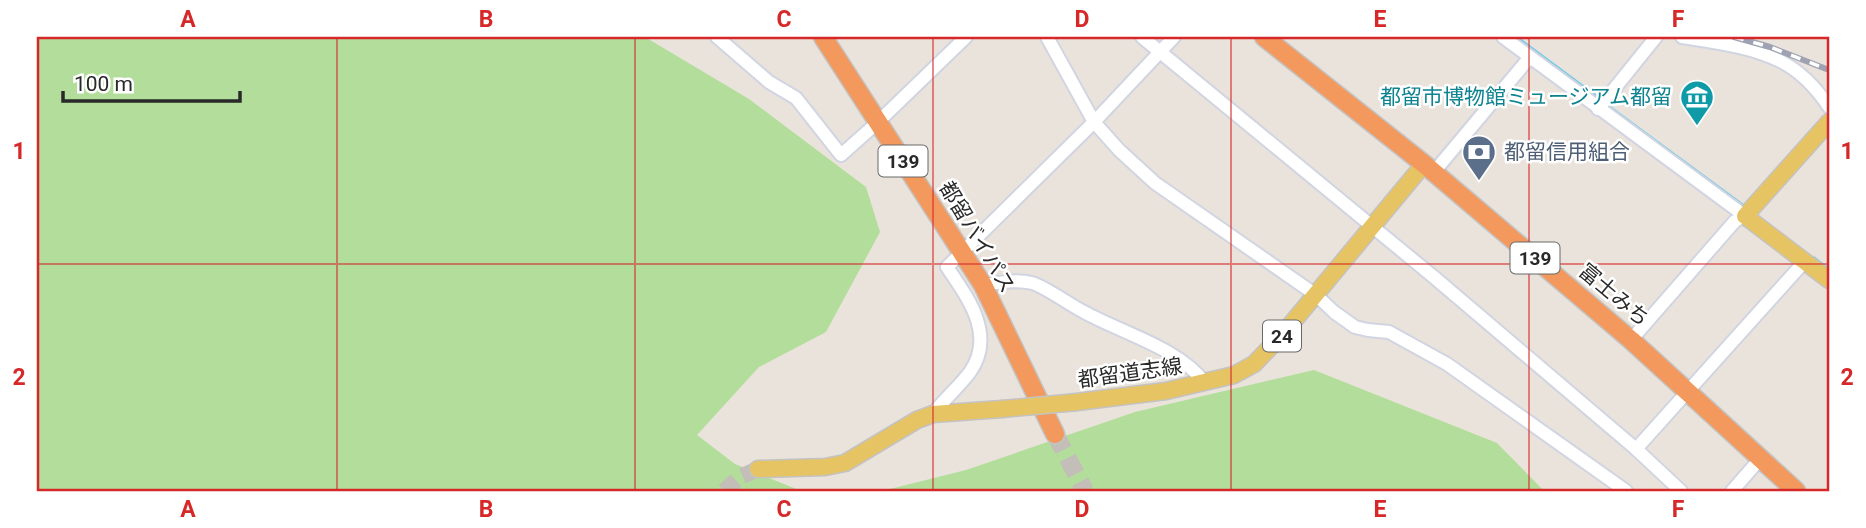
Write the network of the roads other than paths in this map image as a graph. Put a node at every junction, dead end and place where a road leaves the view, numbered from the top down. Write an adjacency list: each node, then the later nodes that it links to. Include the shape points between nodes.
1 (717, 37): 18 (street, via 769,82 796,98 841,155)
2 (823, 37): 18 (highway, 都留バイパス / 139)
3 (966, 37): 18 (street)
4 (1047, 37): 16 (street)
5 (1142, 37): 12 (street)
6 (1174, 37): 12 (street)
7 (1266, 37): 19 (highway, 富士みち / 139)
8 (1503, 37): 13 (street)
9 (1656, 37): 15 (street)
10 (1682, 37): 11 (street)
11 (1706, 39): 14 (street, via 1782,62 1800,74)
12 (1159, 52): 16 (street); 21 (street)
13 (1530, 57): 15 (street); 19 (street)
14 (1829, 107)
15 (1598, 109): 20 (street)
16 (1094, 122): 22 (street); 26 (street, via 1155,183)
17 (1829, 122): 20 (main road)
18 (877, 123): 22 (highway, 都留バイパス / 139)
19 (1429, 168): 21 (main road, 都留道志線 / 24); 27 (highway, 富士みち / 139)
20 (1745, 216): 23 (main road); 27 (street, via 1735,221)
21 (1373, 227): 26 (main road, 都留道志線 / 24); 32 (street)
22 (962, 250): 25 (highway, 都留バイパス / 139); 30 (street, via 947,267 976,315 978,356)
23 (1805, 261): 24 (main road); 29 (street)
24 (1829, 280)
25 (983, 285): 28 (street, via 1013,280 1039,285 1174,356); 31 (highway, 都留バイパス / 139)
26 (1316, 295): 28 (main road, 都留道志線 / 24, via 1254,365); 35 (street, via 1355,327 1389,332 1447,364)
27 (1631, 340): 29 (highway, 富士みち / 139)
28 (1205, 383): 30 (main road, 都留道志線 / 24, bridge, via 1077,402)
29 (1689, 390): 32 (street); 33 (highway, 富士みち / 139)
30 (933, 414): 34 (main road, 都留道志線 / 24, via 845,463)
31 (1055, 434)
32 (1636, 449): 36 (street)
33 (1760, 459): 37 (street); 38 (highway, 富士みち / 139)
34 (758, 470)
35 (1626, 491)
36 (1681, 491)
37 (1732, 491)
38 (1796, 491)

